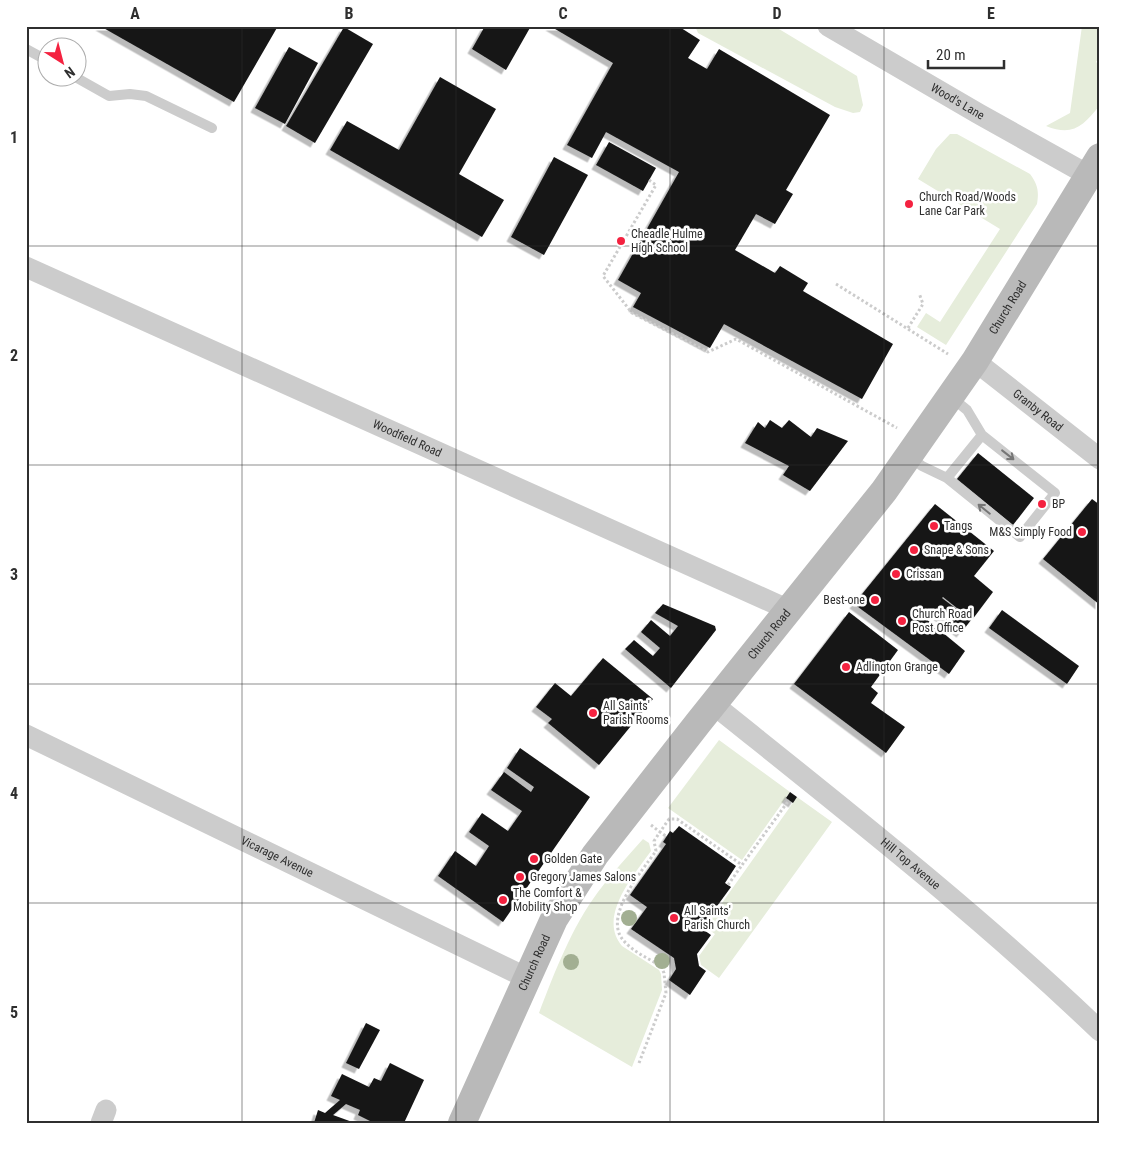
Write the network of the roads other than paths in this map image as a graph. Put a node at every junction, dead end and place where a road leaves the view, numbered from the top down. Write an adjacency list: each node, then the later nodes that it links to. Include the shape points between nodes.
1 (828, 26): 6 (street, Wood's Lane, via 979,114)
2 (26, 49): 3 (lane)
3 (38, 56)
4 (88, 84): 5 (lane, via 109,96 146,96)
5 (212, 128)
6 (1094, 166): 8 (main road, Church Road)
7 (26, 267): 14 (street, Woodfield Road)
8 (972, 364): 9 (main road, Church Road); 12 (street, Granby Road)
9 (950, 396): 10 (lane, via 967,410); 11 (main road, Church Road)
10 (982, 436): 13 (lane); 13 (lane, one-way to 13, via 1055,493 1020,537)
11 (914, 448): 13 (lane, via 922,466); 14 (main road, Church Road, via 884,491)
12 (1100, 459)
13 (947, 478)
14 (789, 610): 15 (main road, Church Road)
15 (713, 704): 17 (main road, Church Road, via 595,855 554,919); 18 (street, Hill Top Avenue, via 975,917)
16 (26, 735): 17 (street, Vicarage Avenue)
17 (526, 978): 19 (main road, Church Road)
18 (1100, 1031)
19 (462, 1123)

